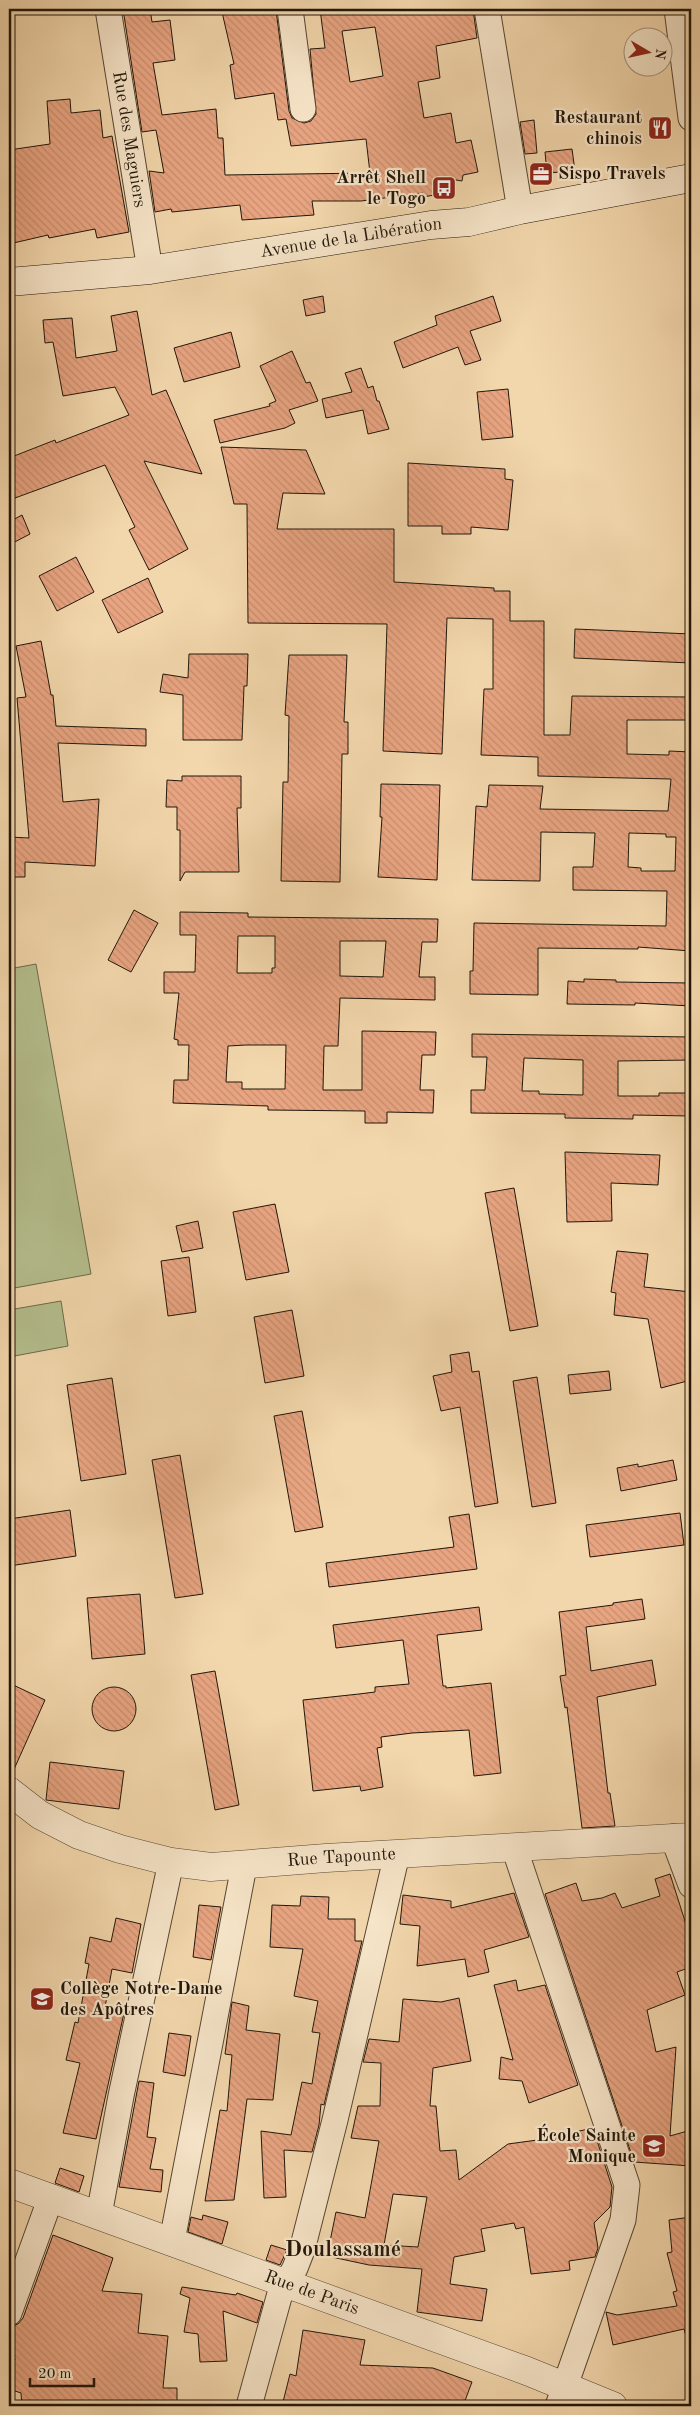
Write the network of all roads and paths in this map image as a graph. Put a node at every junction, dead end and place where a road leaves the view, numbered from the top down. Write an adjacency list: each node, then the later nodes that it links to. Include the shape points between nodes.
1 (108, 9): 9 (street, Rue des Maguiers)
2 (290, 9): 5 (street)
3 (487, 9): 8 (street)
4 (677, 9): 6 (street)
5 (302, 109)
6 (691, 118)
7 (691, 178): 8 (street, Avenue de la Libération)
8 (520, 210): 9 (street, Avenue de la Libération, via 469,222 431,225)
9 (150, 270): 10 (street, Avenue de la Libération)
10 (9, 282)
11 (9, 1791): 15 (street, Rue Tapounte, via 40,1815 79,1835)
12 (682, 1837): 13 (street, Rue Tapounte); 17 (street)
13 (514, 1847): 14 (street, Rue Tapounte); 24 (street, via 627,2185 623,2220)
14 (397, 1854): 16 (street, Rue Tapounte); 22 (street, via 302,2250)
15 (171, 1862): 16 (street, Rue Tapounte, via 211,1867); 20 (street)
16 (244, 1866): 21 (street)
17 (691, 1884)
18 (9, 2183): 19 (street, Rue de Paris)
19 (52, 2197): 20 (street, Rue de Paris); 23 (street)
20 (99, 2215): 21 (street, Rue de Paris)
21 (172, 2241): 22 (street, Rue de Paris)
22 (286, 2284): 24 (street, Rue de Paris, via 518,2367); 25 (street, via 279,2297)
23 (9, 2313)
24 (562, 2397): 26 (street, Rue de Paris)
25 (248, 2406)
26 (613, 2406)

